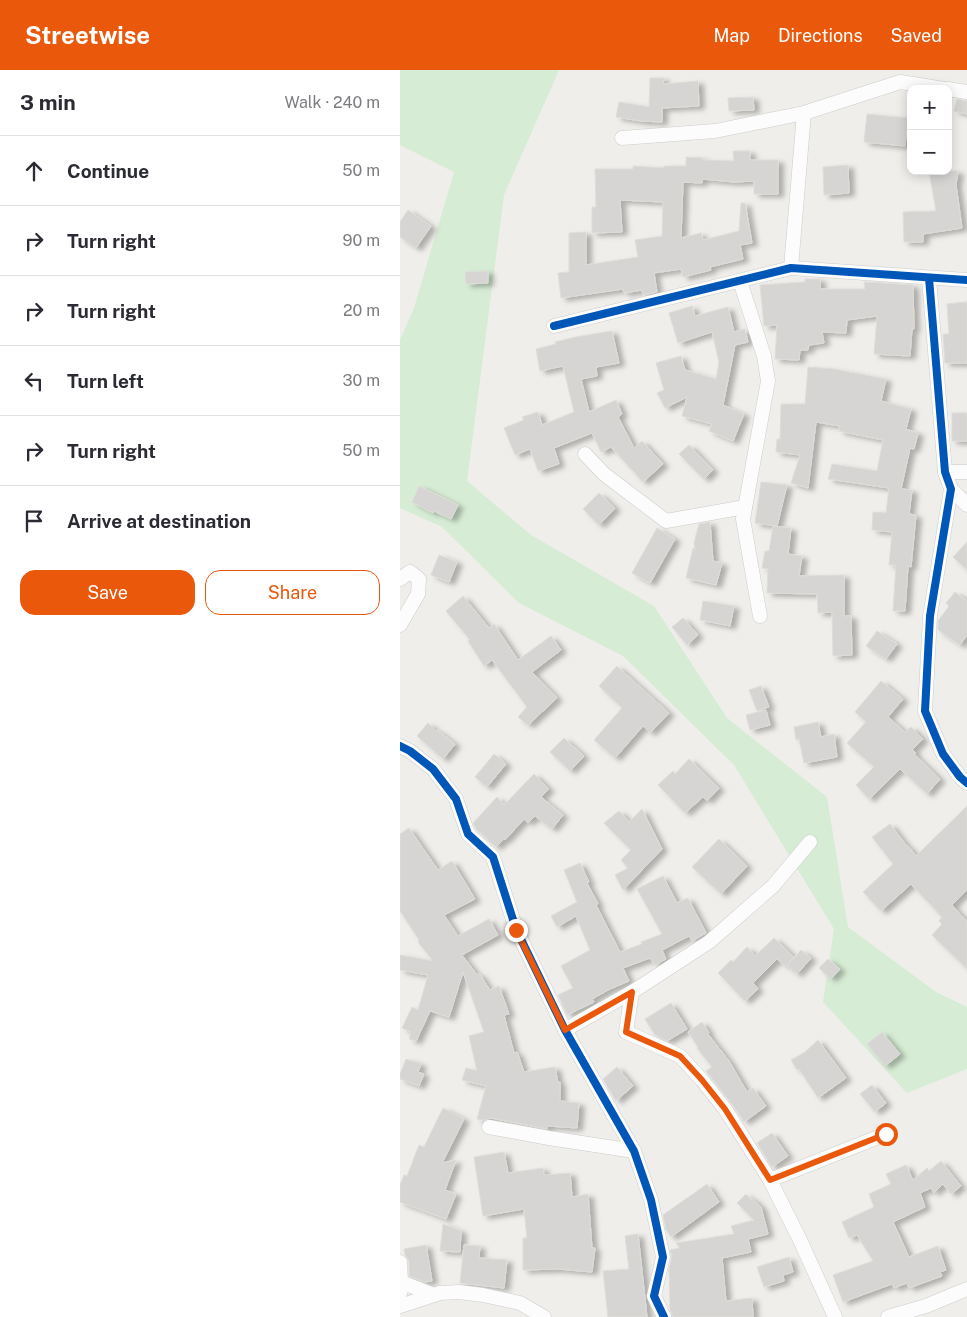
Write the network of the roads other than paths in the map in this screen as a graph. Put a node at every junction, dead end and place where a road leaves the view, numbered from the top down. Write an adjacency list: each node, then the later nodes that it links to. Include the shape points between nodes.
1 (899, 76): 2 (street); 5 (street)
2 (930, 85)
3 (952, 90): 4 (street)
4 (967, 92)
5 (804, 113): 6 (street, via 715,132); 7 (street)
6 (622, 138)
7 (791, 268): 8 (street); 10 (street)
8 (929, 278): 9 (street); 13 (street)
9 (967, 280)
10 (740, 281): 11 (street); 17 (street, via 764,356 768,381)
11 (554, 326)
12 (585, 454): 17 (street, via 604,474 666,521)
13 (945, 472): 14 (street); 15 (street)
14 (967, 472)
15 (951, 489): 16 (street); 22 (street, via 930,616 925,710 944,754)
16 (967, 505)
17 (745, 507): 19 (street, via 743,519)
18 (400, 579): 20 (street, via 410,572 419,579 418,594)
19 (760, 616)
20 (400, 625)
21 (400, 746): 25 (street, via 433,769 456,799 468,834 493,857 516,930)
22 (967, 783)
23 (810, 842): 24 (street, via 773,886 709,942)
24 (632, 992): 25 (street); 29 (street, via 626,1032 680,1056 725,1109)
25 (565, 1030): 28 (street)
26 (489, 1127): 28 (street)
27 (886, 1134): 29 (street)
28 (634, 1151): 36 (street, via 651,1200 663,1257 654,1296)
29 (770, 1180): 37 (street)
30 (400, 1262): 31 (street)
31 (401, 1288): 33 (street)
32 (967, 1289): 38 (street)
33 (434, 1295): 34 (street); 35 (street, via 459,1292 483,1295 520,1303)
34 (400, 1306)
35 (544, 1317)
36 (664, 1317)
37 (834, 1317)
38 (888, 1317)

